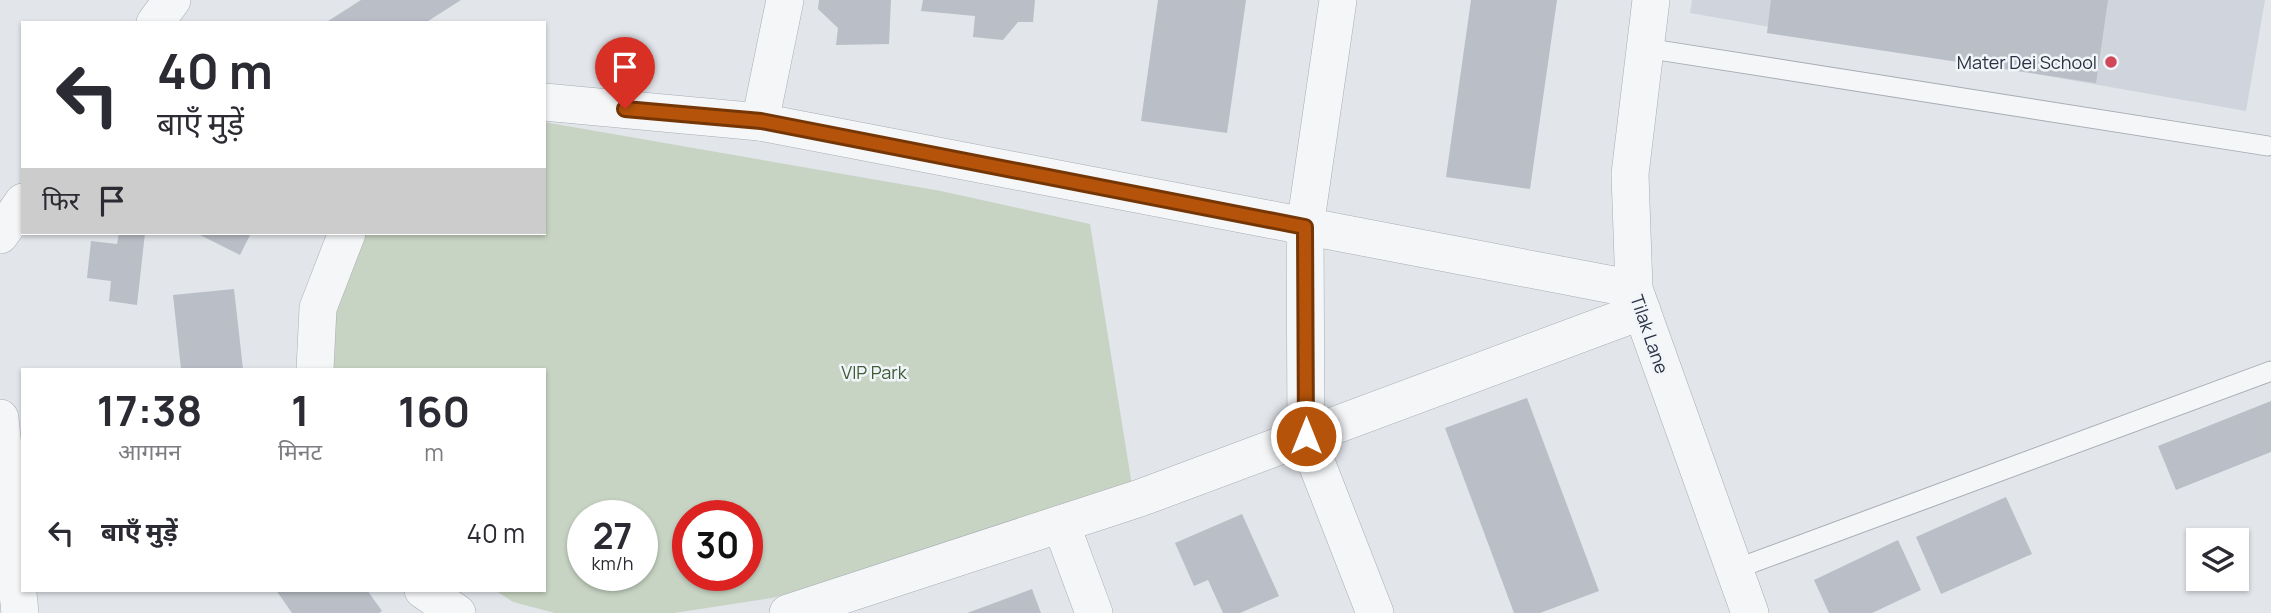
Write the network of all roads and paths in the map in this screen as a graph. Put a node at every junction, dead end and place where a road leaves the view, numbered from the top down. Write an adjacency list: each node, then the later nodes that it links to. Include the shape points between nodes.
1 (172, 0): 5 (street)
2 (785, 0): 8 (street)
3 (1338, 0): 11 (street)
4 (1651, 0): 6 (street, Tilak Lane)
5 (156, 21)
6 (1645, 48): 9 (lane); 14 (street, Tilak Lane, via 1630,174)
7 (546, 102): 8 (street)
8 (761, 121): 11 (street)
9 (2270, 141)
10 (21, 205): 12 (street)
11 (1305, 227): 14 (street); 18 (street)
12 (0, 235)
13 (346, 235): 15 (street, via 318,308)
14 (1638, 300): 18 (street); 20 (street, Tilak Lane)
15 (315, 368)
16 (2271, 371): 20 (lane)
17 (0, 418): 23 (street)
18 (1306, 436): 19 (street); 26 (street)
19 (1061, 524): 22 (street); 25 (street)
20 (1733, 570): 27 (street, Tilak Lane)
21 (426, 592): 24 (street)
22 (803, 611)
23 (20, 613)
24 (457, 613)
25 (1094, 613)
26 (1375, 613)
27 (1750, 613)

